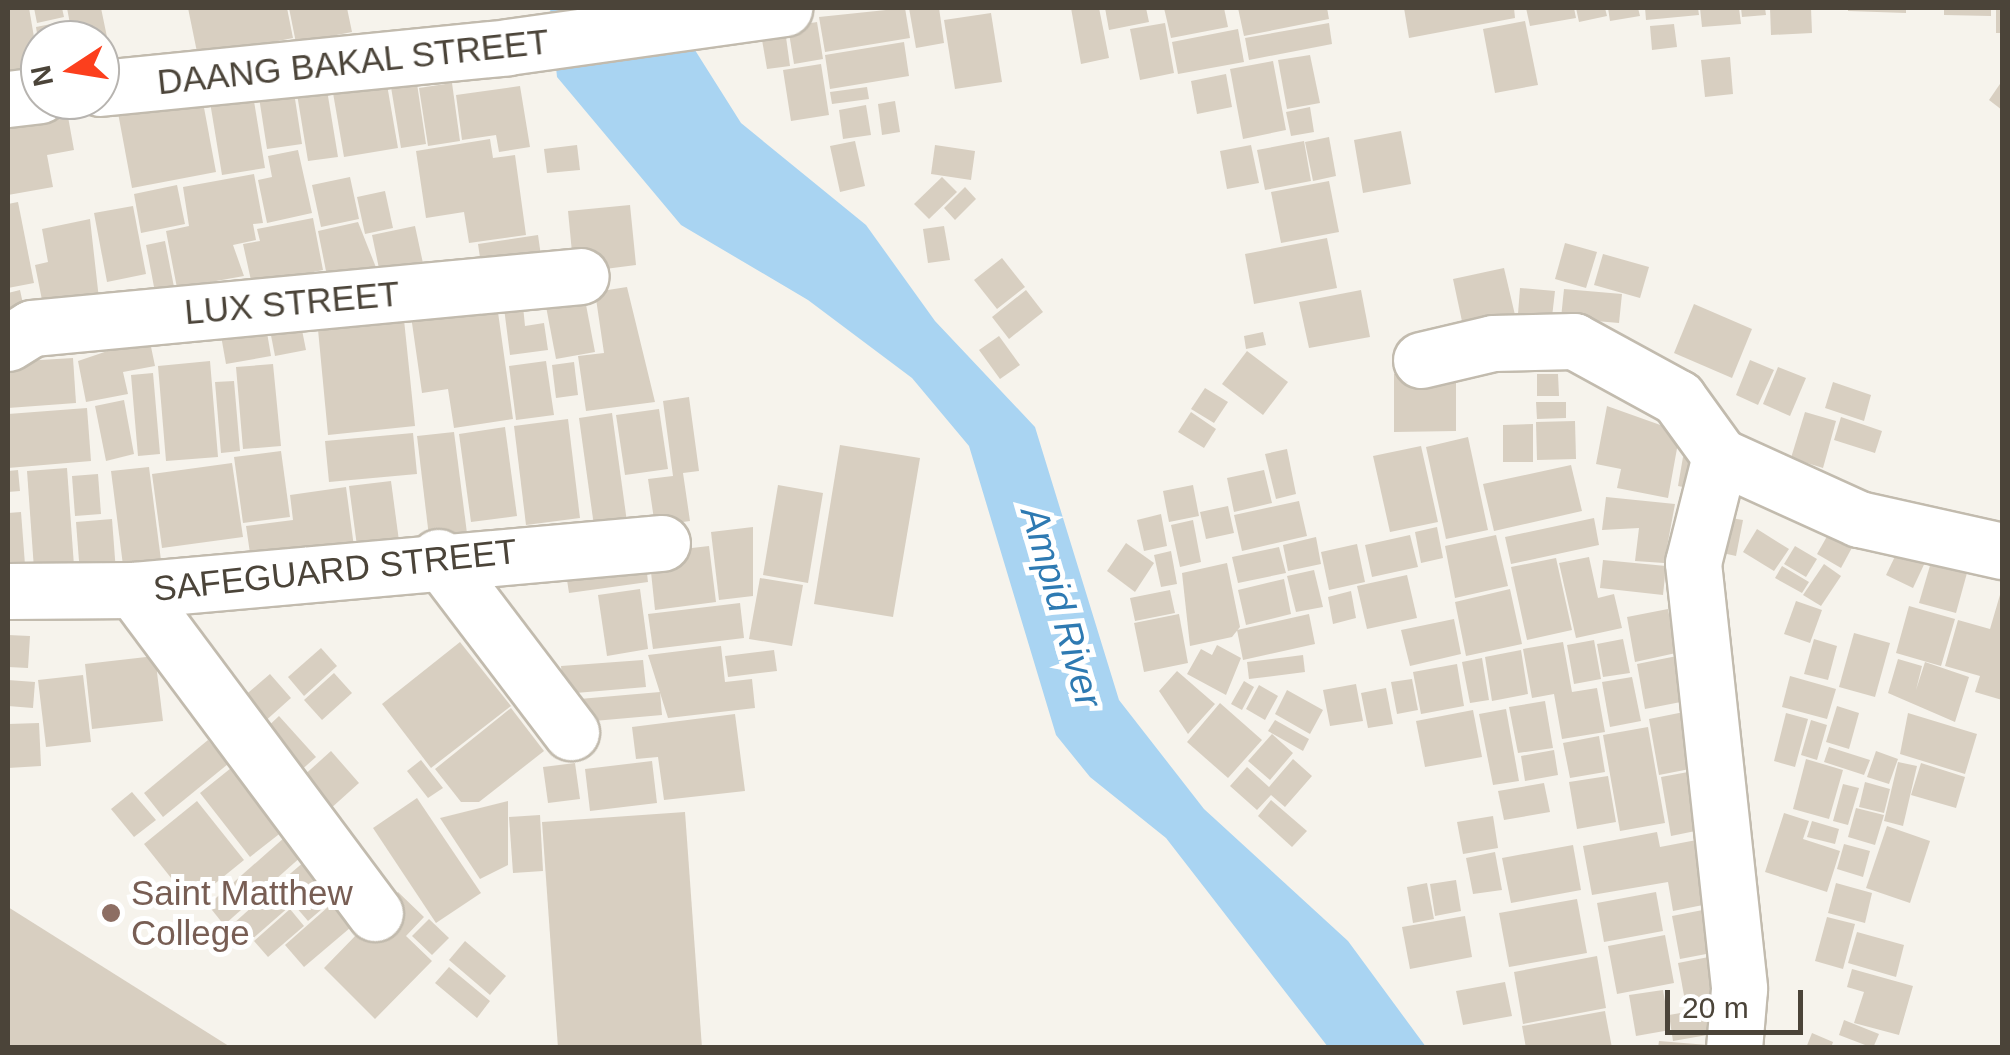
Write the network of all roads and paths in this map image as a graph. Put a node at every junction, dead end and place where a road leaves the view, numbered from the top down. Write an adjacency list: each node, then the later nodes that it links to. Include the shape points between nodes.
1 (784, 8): 2 (street, DAANG BAKAL STREET, via 508,47)
2 (120, 86)
3 (581, 276): 4 (street, LUX STREET, via 32,328)
4 (8, 343)
5 (1422, 360): 6 (street, via 1493,342 1574,341 1678,398)
6 (1720, 456): 8 (street, via 1859,518); 14 (street, via 1692,563 1738,990)
7 (662, 543): 9 (street, SAFEGUARD STREET)
8 (2002, 550)
9 (438, 557): 10 (street, SAFEGUARD STREET); 12 (street)
10 (134, 590): 11 (street, SAFEGUARD STREET); 13 (street)
11 (8, 591)
12 (571, 732)
13 (375, 912)
14 (1734, 1048)

